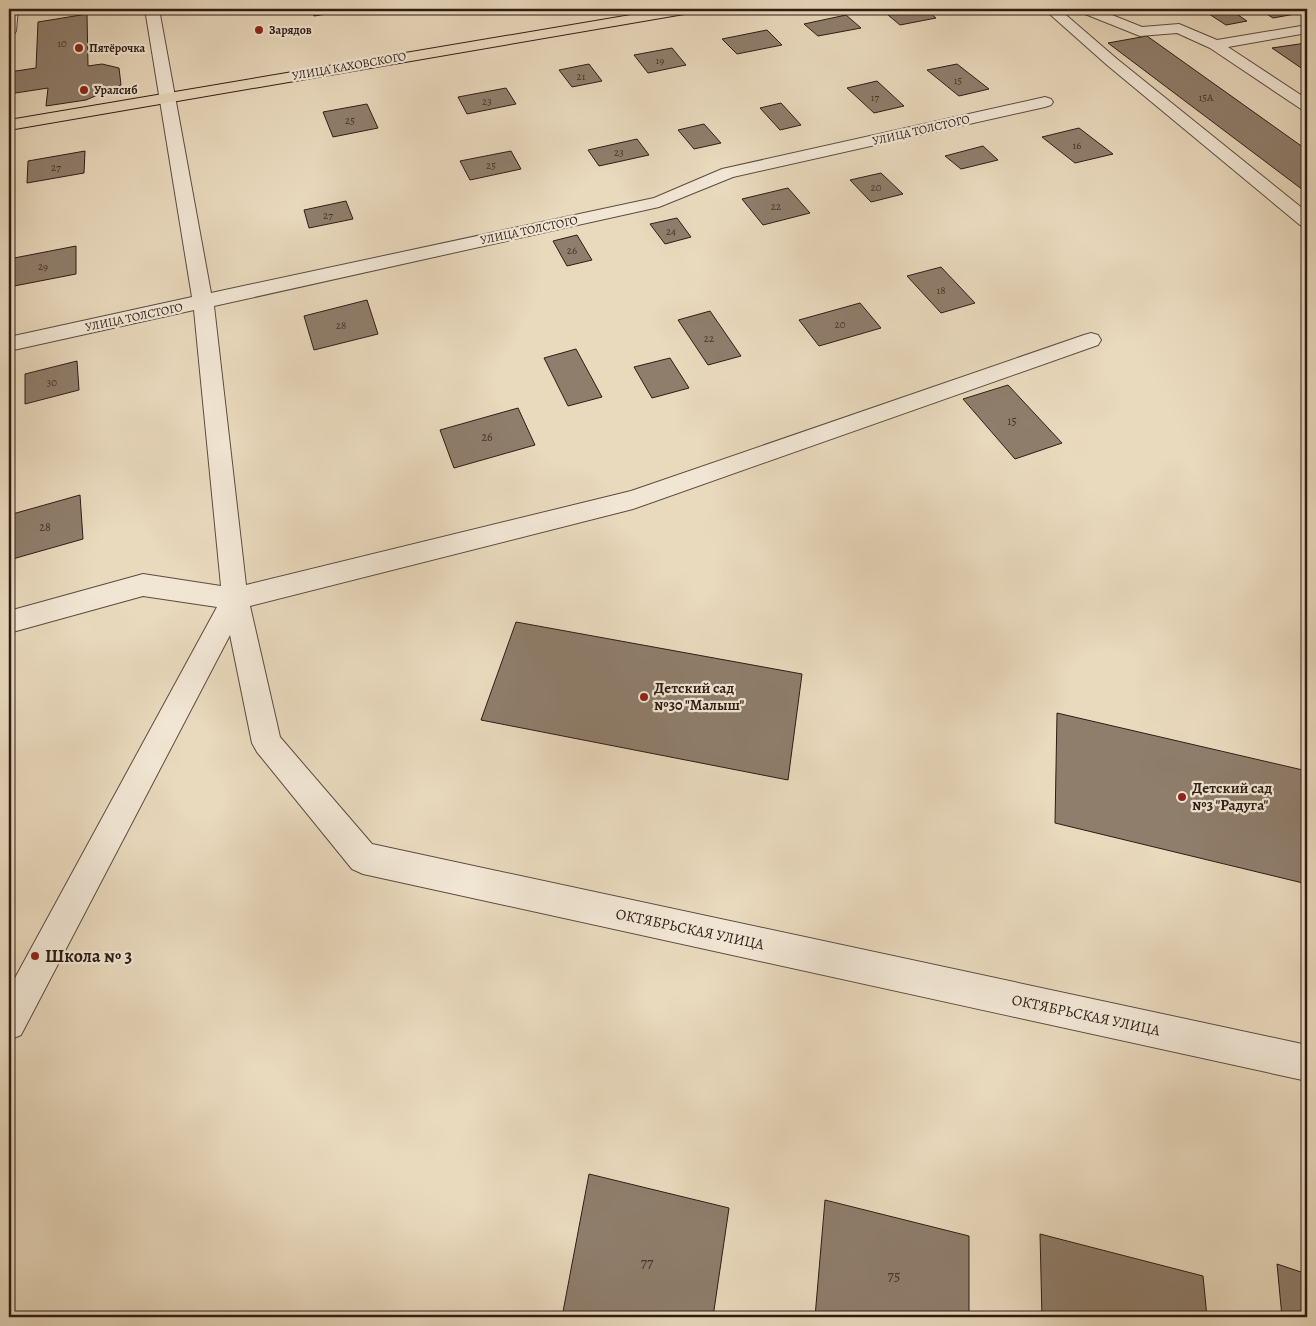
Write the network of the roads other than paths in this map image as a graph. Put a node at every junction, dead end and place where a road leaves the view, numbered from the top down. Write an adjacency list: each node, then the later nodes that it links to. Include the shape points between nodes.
1 (11, 9): 7 (street)
2 (152, 9): 9 (street, ОКТЯБРЬСКАЯ УЛИЦА)
3 (690, 9): 9 (main road, УЛИЦА КАХОВСКОГО)
4 (1051, 9): 13 (street)
5 (1084, 9): 8 (street, via 1140,32 1180,28)
6 (1307, 29): 8 (street)
7 (9, 31)
8 (1215, 45): 11 (street)
9 (166, 97): 12 (main road, УЛИЦА КАХОВСКОГО); 14 (street, ОКТЯБРЬСКАЯ УЛИЦА)
10 (1046, 102): 14 (street, УЛИЦА ТОЛСТОГО, via 728,173 659,202)
11 (1307, 106)
12 (9, 125)
13 (1307, 221)
14 (203, 302): 16 (street, УЛИЦА ТОЛСТОГО); 17 (street, ОКТЯБРЬСКАЯ УЛИЦА)
15 (1091, 340): 17 (street, via 633,500)
16 (9, 344)
17 (235, 599): 18 (street, via 143,585); 19 (street); 20 (street, ОКТЯБРЬСКАЯ УЛИЦА, via 267,743 363,858)
18 (9, 622)
19 (9, 1023)
20 (1307, 1063)

